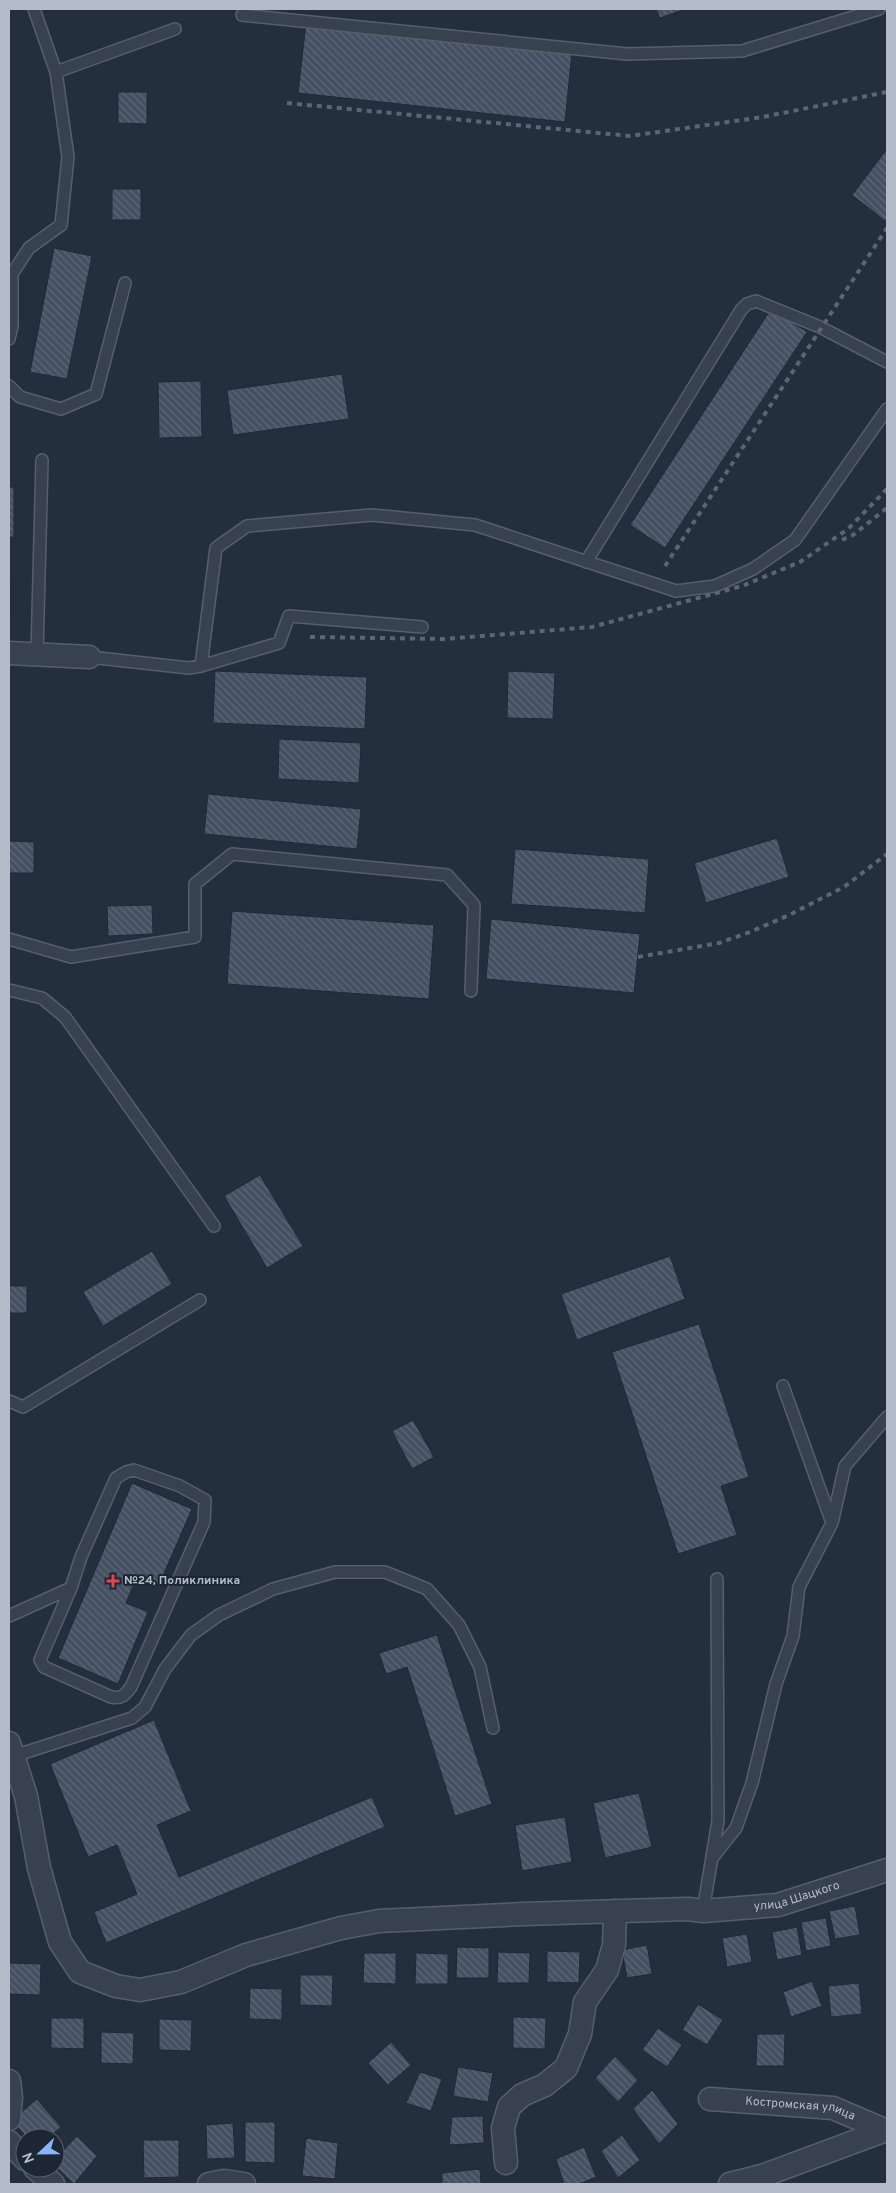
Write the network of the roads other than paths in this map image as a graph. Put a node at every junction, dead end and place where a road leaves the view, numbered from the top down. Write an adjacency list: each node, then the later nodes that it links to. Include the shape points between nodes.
1 (34, 9): 5 (lane)
2 (879, 9): 3 (lane, via 742,51 626,54)
3 (242, 15)
4 (175, 29): 5 (lane)
5 (56, 72): 7 (lane, via 68,157 61,226 29,248 12,274)
6 (125, 283): 9 (lane, via 96,394 62,410 20,397)
7 (9, 340)
8 (887, 362): 12 (lane, via 820,327 756,301 747,304)
9 (9, 386)
10 (887, 409): 12 (lane, via 796,540 753,569 715,586 676,591)
11 (42, 460): 15 (lane)
12 (586, 562): 17 (lane, via 475,525 372,515 247,526 216,548)
13 (422, 627): 17 (lane, via 289,616 278,644)
14 (9, 653): 15 (street)
15 (37, 654): 16 (street)
16 (89, 657): 17 (lane, via 189,668)
17 (201, 666)
18 (9, 939): 20 (lane, via 71,957 196,937 195,884 232,854 447,875 474,905)
19 (9, 990): 21 (lane, via 42,998 65,1017)
20 (471, 991)
21 (214, 1226)
22 (200, 1300): 24 (lane, via 22,1407)
23 (783, 1386): 26 (lane)
24 (9, 1401)
25 (887, 1417): 26 (lane, via 845,1466)
26 (832, 1523): 33 (lane, via 799,1587 793,1636 776,1684 752,1783 736,1828)
27 (717, 1579): 33 (lane, via 718,1821)
28 (71, 1588): 28 (lane, via 116,1478 134,1470 180,1486 205,1500 204,1522 126,1695 111,1698 49,1671 40,1660); 29 (lane)
29 (9, 1616)
30 (492, 1728): 31 (lane, via 480,1668 459,1625 427,1589 385,1572 335,1572 273,1589 219,1615 191,1635 165,1669 145,1707 132,1718)
31 (11, 1750): 32 (street, улица Шацкого)
32 (17, 1799): 35 (street, улица Шацкого, via 60,1942 80,1972 116,1986 140,1990 181,1982 246,1955 341,1928 379,1921)
33 (713, 1857): 36 (lane)
34 (887, 1870): 36 (street, улица Шацкого, via 778,1906)
35 (615, 1911): 36 (street, улица Шацкого); 41 (street, via 614,1945 607,1970 584,2002 580,2034 566,2068 545,2085 522,2095 509,2107 503,2128)
36 (704, 1911)
37 (9, 2081): 39 (street)
38 (710, 2099): 40 (street, Костромская улица, via 833,2108)
39 (9, 2119)
40 (886, 2131): 44 (street, via 762,2176)
41 (506, 2163)
42 (208, 2184): 43 (street)
43 (244, 2184)
44 (730, 2184)

